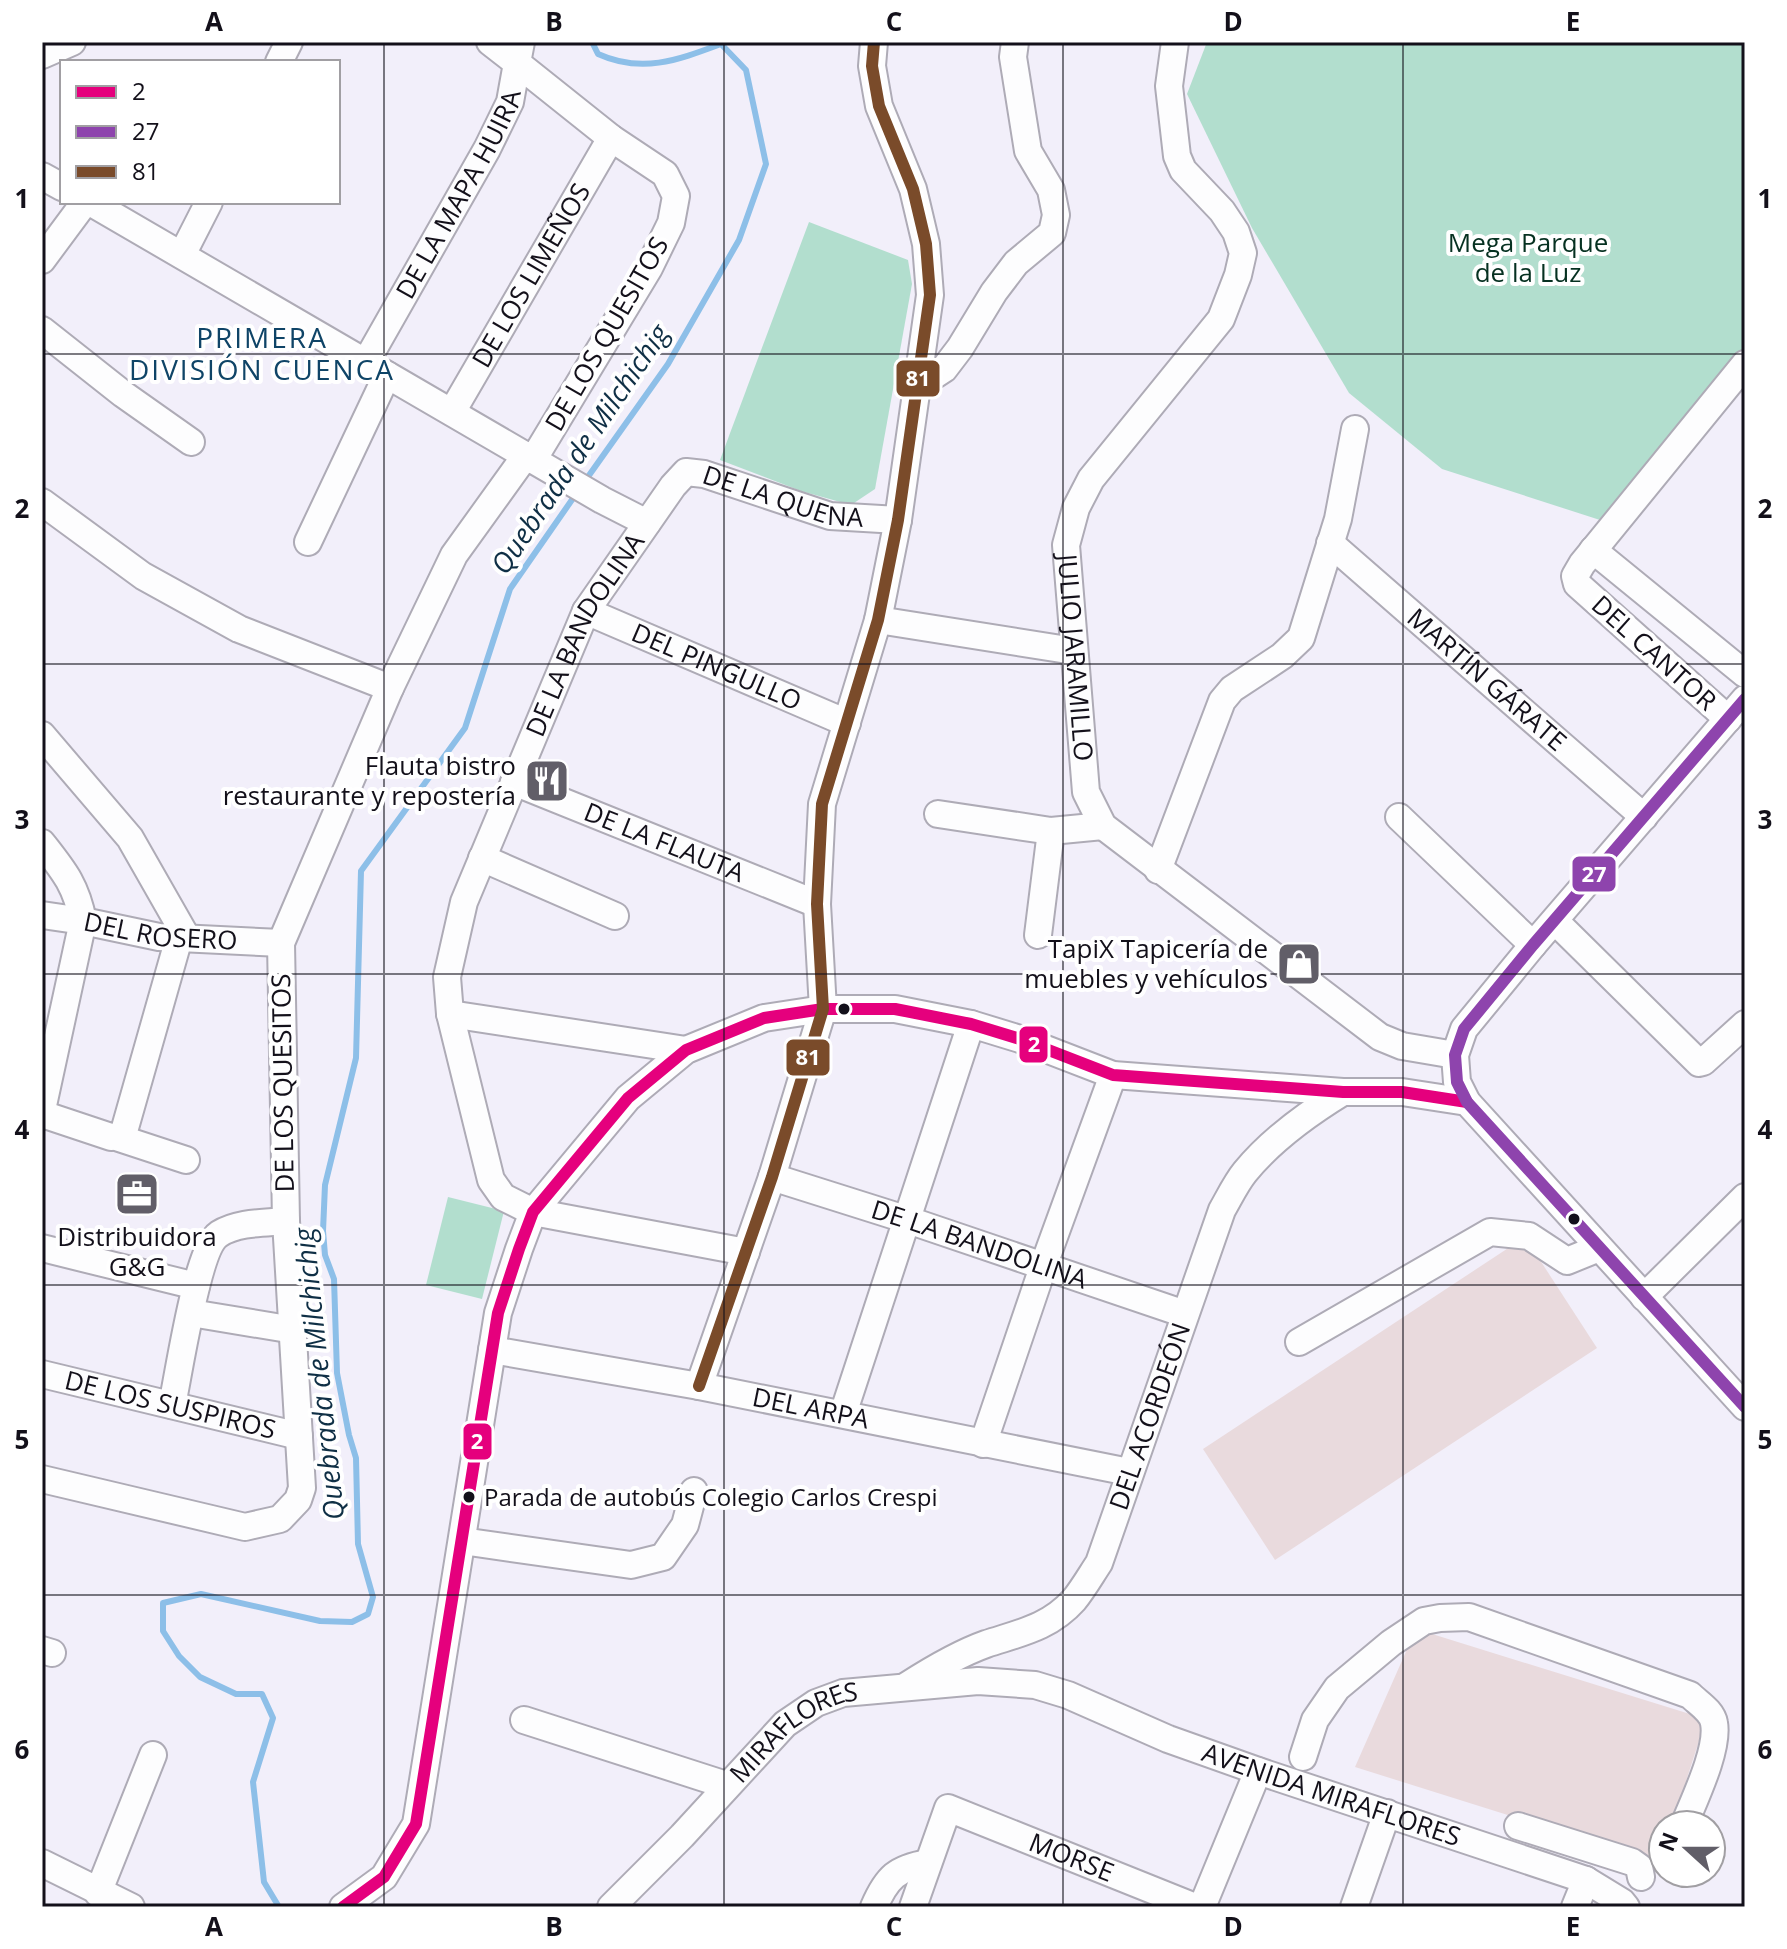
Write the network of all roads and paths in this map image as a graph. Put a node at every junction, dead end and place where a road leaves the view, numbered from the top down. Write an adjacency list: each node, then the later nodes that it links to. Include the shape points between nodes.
1 (72, 42): 8 (street)
2 (289, 42): 9 (street)
3 (490, 42): 7 (street, DE LOS QUESITOS)
4 (874, 42): 21 (street, via 879,106 913,189 926,244 930,295)
5 (1015, 42): 21 (street, via 1028,151 1051,190 1056,215 1052,233 1016,263 944,369)
6 (1175, 42): 35 (street, JULIO JARAMILLO, via 1169,86 1177,156 1183,170 1222,211 1243,253 1221,319 1091,479 1076,508 1066,545)
7 (519, 52): 10 (street, DE LOS QUESITOS); 20 (street, DE LA MAPA HUIRA, via 510,102)
8 (42, 55)
9 (280, 60)
10 (611, 138): 22 (street, DE LOS LIMEÑOS); 25 (street, DE LOS QUESITOS, via 665,174 676,196 671,223 649,268)
11 (42, 176): 12 (street)
12 (60, 186)
13 (86, 204): 17 (street)
14 (92, 204): 16 (street)
15 (208, 204): 16 (street)
16 (182, 255): 20 (street)
17 (42, 260)
18 (42, 330): 24 (street)
19 (1745, 364): 32 (street)
20 (376, 368): 22 (street); 30 (street, DE LA MAPA HUIRA)
21 (915, 388): 28 (street)
22 (452, 412): 25 (street)
23 (1355, 429): 31 (street)
24 (191, 442)
25 (530, 458): 29 (street); 37 (street, DE LOS QUESITOS, via 454,555)
26 (673, 486): 28 (street, DE LA QUENA, via 686,472 704,474 830,516); 29 (street, DE LA BANDOLINA)
27 (42, 502): 37 (street, via 143,576 239,629)
28 (898, 520): 34 (street)
29 (647, 523): 33 (street, DE LA BANDOLINA)
30 (308, 542)
31 (1330, 543): 44 (street, MARTÍN GÁRATE); 49 (street, via 1301,638 1222,701)
32 (1593, 550): 36 (street, DEL CANTOR); 38 (street, DEL CANTOR, via 1577,570 1577,584)
33 (586, 611): 39 (street, DEL PINGULLO); 41 (street, DE LA BANDOLINA)
34 (878, 620): 35 (street); 39 (street)
35 (1074, 651): 45 (street, JULIO JARAMILLO, via 1086,792)
36 (1745, 674)
37 (390, 688): 57 (street, DE LOS QUESITOS)
38 (1737, 709): 44 (street)
39 (847, 723): 50 (street, via 822,804)
40 (42, 735): 56 (street, via 130,838)
41 (514, 782): 48 (street, DE LA BANDOLINA); 50 (street, DE LA FLAUTA)
42 (938, 814): 46 (street)
43 (1399, 817): 58 (street)
44 (1644, 817): 54 (street)
45 (1103, 826): 46 (street); 49 (street, JULIO JARAMILLO)
46 (1051, 831): 55 (street)
47 (42, 843): 53 (street, DEL ROSERO, via 78,895)
48 (482, 858): 52 (street); 60 (street, DE LA BANDOLINA, via 464,902 447,977)
49 (1158, 870): 64 (street, JULIO JARAMILLO, via 1380,1037)
50 (817, 904): 59 (street)
51 (42, 915): 53 (street)
52 (615, 916)
53 (83, 921): 56 (street, DEL ROSERO); 68 (street)
54 (1555, 921): 58 (street); 62 (street, via 1699,1063)
55 (1038, 935)
56 (183, 938): 57 (street, DEL ROSERO); 69 (street)
57 (281, 943): 75 (street, DE LOS QUESITOS)
58 (1533, 945): 64 (street, via 1464,1029)
59 (823, 1009): 61 (street, via 895,1009); 63 (street, via 764,1018); 71 (street)
60 (450, 1014): 63 (street); 73 (street, DE LA BANDOLINA, via 491,1180 503,1197)
61 (971, 1024): 65 (street); 74 (street)
62 (1745, 1024)
63 (686, 1050): 73 (street, via 628,1098)
64 (1455, 1055): 67 (street, via 1457,1082)
65 (1113, 1075): 66 (street); 79 (street)
66 (1343, 1092): 67 (street, via 1402,1092); 83 (street, DEL ACORDEÓN, via 1309,1112 1243,1173 1222,1210)
67 (1467, 1102): 77 (street)
68 (42, 1112): 69 (street)
69 (119, 1138): 70 (street)
70 (186, 1160)
71 (772, 1177): 74 (street, DE LA BANDOLINA); 78 (street)
72 (1745, 1197): 81 (street)
73 (533, 1212): 78 (street, DE LA BANDOLINA); 86 (street, via 498,1313)
74 (905, 1219): 79 (street, DE LA BANDOLINA); 91 (street)
75 (286, 1221): 80 (street, via 216,1235); 84 (street, DE LOS QUESITOS)
76 (42, 1248): 80 (street)
77 (1599, 1248): 81 (street); 85 (street, via 1567,1261 1529,1236 1490,1232)
78 (746, 1252): 88 (street)
79 (1043, 1267): 83 (street, DE LA BANDOLINA); 93 (street)
80 (196, 1286): 82 (street)
81 (1644, 1297): 90 (street)
82 (191, 1313): 84 (street); 89 (street)
83 (1185, 1314): 94 (street, DEL ACORDEÓN)
84 (294, 1330): 92 (street, DE LOS QUESITOS)
85 (1299, 1342)
86 (492, 1350): 88 (street, DEL ARPA); 97 (street)
87 (42, 1374): 89 (street, DE LOS SUSPIROS)
88 (699, 1386): 91 (street, DEL ARPA)
89 (172, 1405): 92 (street, DE LOS SUSPIROS)
90 (1745, 1407)
91 (843, 1414): 93 (street, DEL ARPA)
92 (299, 1436): 95 (street, DE LOS QUESITOS, via 298,1500 280,1519 245,1527)
93 (983, 1444): 94 (street, DEL ARPA)
94 (1129, 1472): 99 (street, DEL ACORDEÓN, via 1099,1563 1074,1600 1024,1634 986,1644)
95 (42, 1479)
96 (694, 1491): 97 (street, via 685,1525 663,1557 631,1565)
97 (462, 1541): 116 (street, via 416,1824 384,1877)
98 (1035, 1685): 99 (street, MIRAFLORES, via 978,1681); 103 (street, AVENIDA MIRAFLORES)
99 (905, 1687): 104 (street, MIRAFLORES, via 843,1693 816,1703 785,1724)
100 (524, 1720): 104 (street)
101 (153, 1755): 113 (street)
102 (1303, 1757): 105 (street, via 1315,1720 1337,1688 1424,1621 1469,1617 1690,1695 1714,1720 1714,1741)
103 (1258, 1771): 106 (street, AVENIDA MIRAFLORES); 121 (street)
104 (726, 1785): 117 (street, MIRAFLORES)
105 (1690, 1809)
106 (1387, 1813): 112 (street, AVENIDA MIRAFLORES); 122 (street)
107 (1518, 1826): 110 (street)
108 (42, 1863): 113 (street)
109 (928, 1863): 118 (street, via 903,1867); 119 (street); 120 (street, MORSE, via 948,1808)
110 (1647, 1871)
111 (1647, 1876): 114 (street, via 1634,1882)
112 (1586, 1880): 114 (street, AVENIDA MIRAFLORES); 123 (street)
113 (98, 1893): 115 (street)
114 (1624, 1904)
115 (131, 1907)
116 (343, 1907)
117 (611, 1907)
118 (874, 1907)
119 (913, 1907)
120 (1195, 1907)
121 (1202, 1907)
122 (1354, 1907)
123 (1575, 1907)

